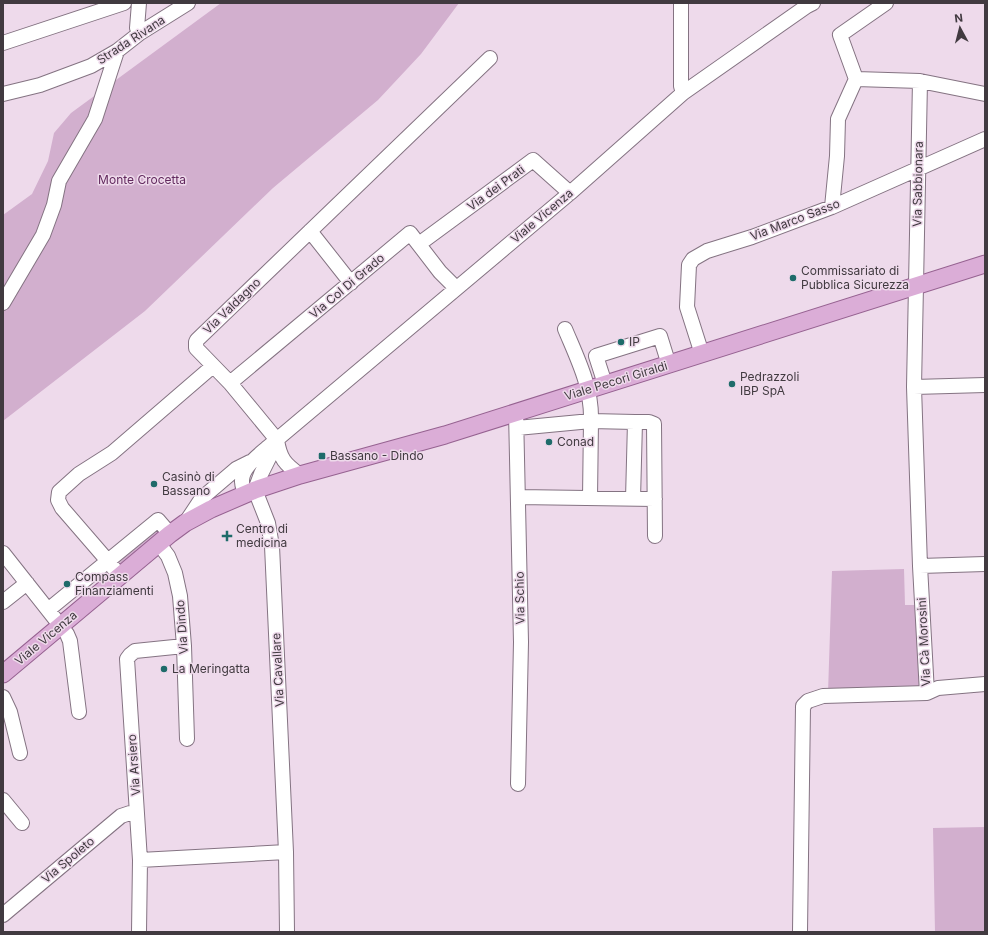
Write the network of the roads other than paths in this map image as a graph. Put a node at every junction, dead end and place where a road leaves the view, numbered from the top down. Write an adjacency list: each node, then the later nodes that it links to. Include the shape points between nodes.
1 (124, 3): 8 (street)
2 (139, 3): 7 (street, via 137,28)
3 (188, 3): 7 (street, Strada Rivana)
4 (681, 3): 14 (street, via 680,86)
5 (813, 3): 14 (street, Viale Vicenza)
6 (886, 3): 11 (street, via 840,35)
7 (140, 34): 9 (street, Strada Rivana)
8 (3, 43)
9 (117, 51): 13 (street, Strada Rivana, via 91,66 40,86); 26 (street, via 95,119 59,181 54,205 43,234)
10 (490, 58): 20 (street, Via Valdagno)
11 (856, 79): 12 (street); 19 (street, via 838,118)
12 (920, 81): 15 (street); 17 (street, Via Sabbionara)
13 (3, 94)
14 (683, 94): 18 (street, Viale Vicenza)
15 (985, 94)
16 (985, 140): 17 (street, Via Marco Sasso)
17 (918, 168): 19 (street, Via Marco Sasso); 24 (street, Via Sabbionara)
18 (570, 193): 21 (street, Via dei Prati, via 533,160); 25 (street, Viale Vicenza)
19 (832, 207): 28 (street, Via Marco Sasso, via 707,251 693,259 689,265 687,307)
20 (310, 231): 23 (street); 30 (street, Via Valdagno, via 197,340 196,348)
21 (419, 244): 23 (street, Via Col Di Grado, via 410,234); 25 (street)
22 (985, 264): 24 (main road, Viale Pecori Giraldi)
23 (351, 283): 31 (street, Via Col Di Grado)
24 (916, 286): 28 (main road, Viale Pecori Giraldi); 34 (street, Via Cà Morosini)
25 (456, 288): 39 (street, Viale Vicenza)
26 (3, 303)
27 (565, 329): 35 (street)
28 (702, 354): 29 (main road, Viale Pecori Giraldi)
29 (669, 365): 32 (main road, Viale Pecori Giraldi); 32 (street, via 660,336 596,356)
30 (213, 366): 31 (street, Via Valdagno); 51 (street, via 112,453 79,474 59,492 58,500 62,508)
31 (230, 383): 39 (street, Via Valdagno)
32 (605, 384): 35 (main road, Viale Pecori Giraldi)
33 (985, 385): 34 (street)
34 (914, 387): 53 (street, Via Cà Morosini)
35 (588, 390): 36 (main road, Viale Pecori Giraldi); 37 (street)
36 (516, 420): 37 (street); 41 (main road, Viale Pecori Giraldi, via 445,435); 43 (street, Via Schio)
37 (591, 421): 38 (street); 44 (street)
38 (635, 422): 45 (street); 46 (street, via 654,424)
39 (277, 440): 40 (street, Viale Vicenza); 41 (street, via 279,453 288,466); 42 (street)
40 (255, 459): 42 (street, Via Cavallare, via 242,474 241,483); 47 (street, via 236,468 202,498)
41 (300, 475): 42 (main road, Viale Pecori Giraldi)
42 (250, 492): 47 (main road, Viale Vicenza); 71 (street, Via Cavallare, via 268,523 272,546)
43 (518, 497): 44 (street); 67 (street, Via Schio, via 521,642)
44 (590, 498): 45 (street)
45 (633, 499): 46 (street)
46 (655, 499): 48 (street)
47 (185, 523): 49 (main road, Viale Vicenza)
48 (655, 536)
49 (165, 539): 51 (street, Via Dindo, via 158,520); 54 (main road, Viale Vicenza); 59 (street, Via Dindo, via 180,596)
50 (3, 553): 55 (street)
51 (107, 560): 54 (street); 57 (street, Viale Vicenza)
52 (985, 564): 53 (street)
53 (920, 566): 62 (street, Via Cà Morosini)
54 (120, 576): 58 (main road, Viale Vicenza)
55 (27, 583): 56 (street); 57 (street)
56 (3, 602)
57 (48, 610): 58 (street)
58 (60, 626): 60 (main road, Viale Vicenza); 64 (street, via 70,641)
59 (184, 646): 65 (street, Via Dindo); 69 (street, Via Arsiero, via 136,652 127,659)
60 (3, 674)
61 (985, 684): 62 (street, via 938,688)
62 (927, 693): 76 (street, Via Cà Morosini, via 823,696 808,701 803,706)
63 (3, 697): 66 (street, via 10,712)
64 (78, 712)
65 (187, 739)
66 (20, 753)
67 (518, 784)
68 (3, 800): 70 (street)
69 (137, 813): 72 (street, Via Arsiero); 73 (street, Via Spoleto, via 121,816)
70 (22, 823)
71 (286, 852): 72 (street); 75 (street, Via Cavallare)
72 (140, 860): 74 (street, Via Arsiero)
73 (3, 914)
74 (140, 932)
75 (287, 932)
76 (800, 932)

